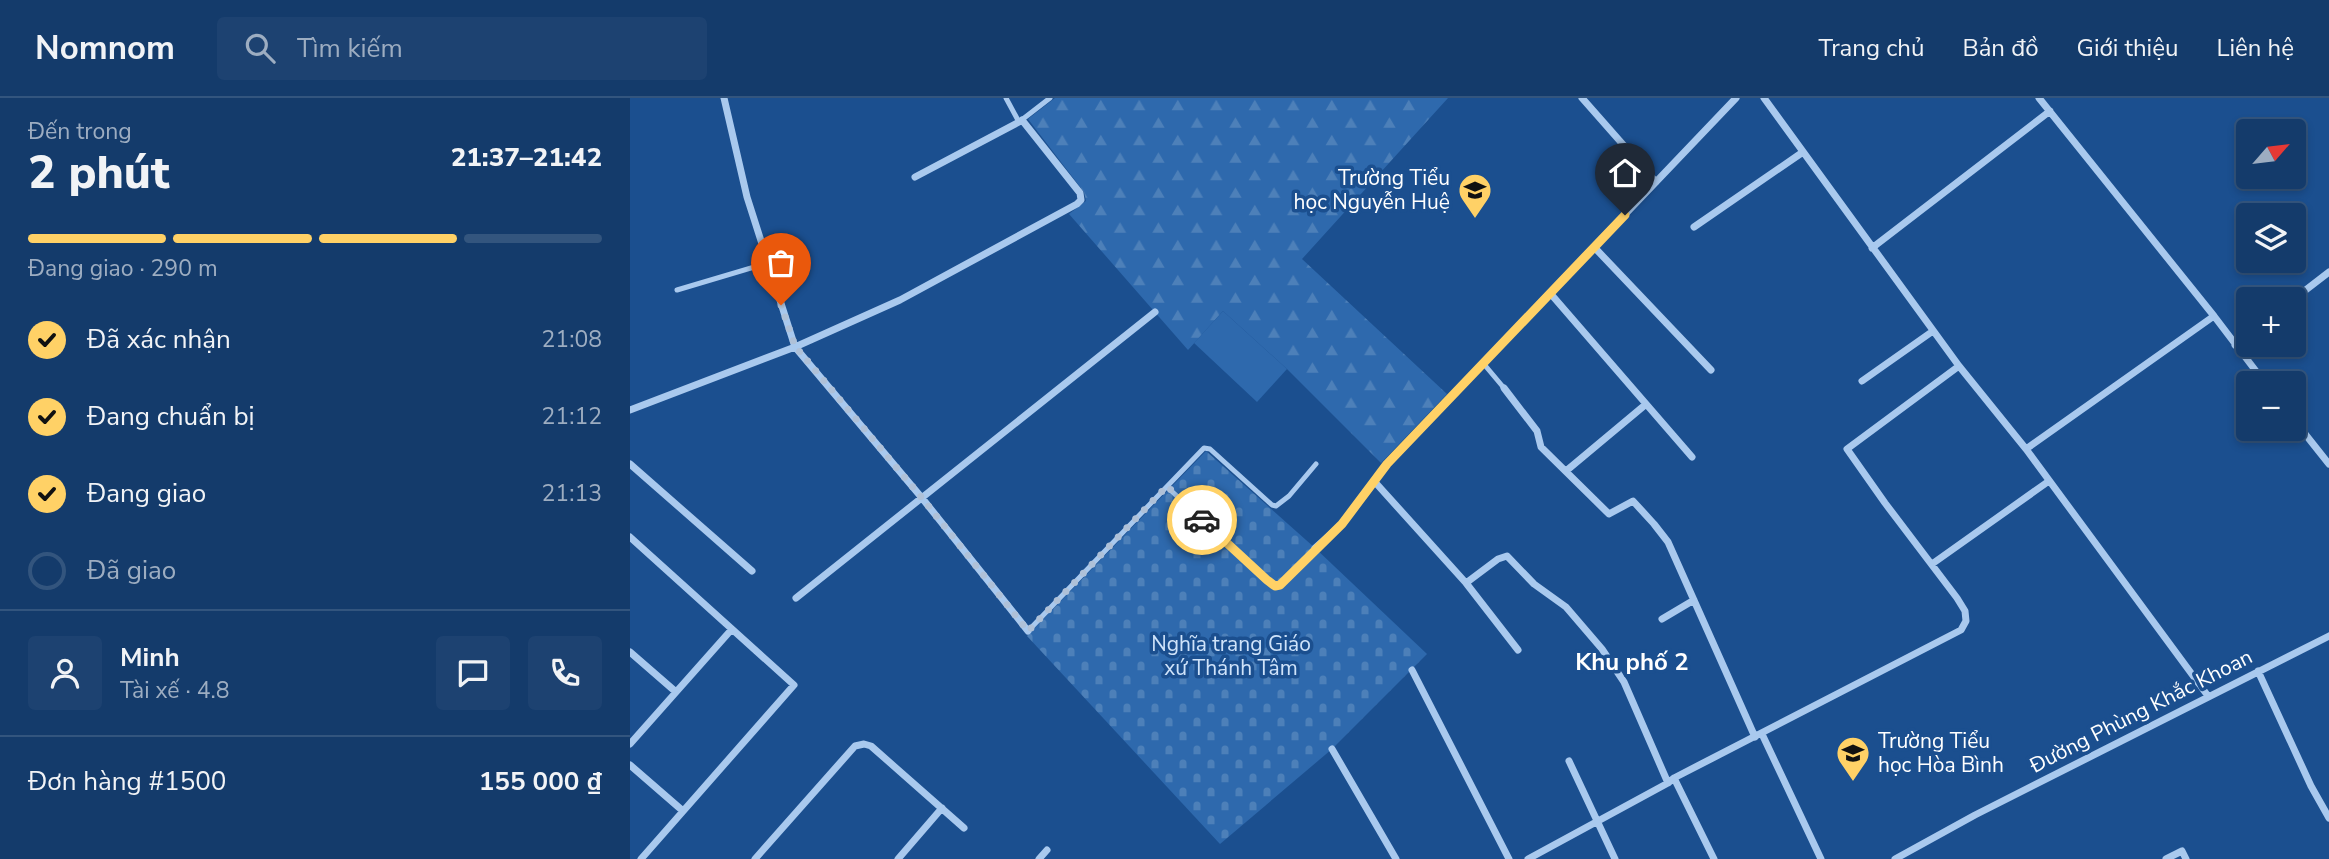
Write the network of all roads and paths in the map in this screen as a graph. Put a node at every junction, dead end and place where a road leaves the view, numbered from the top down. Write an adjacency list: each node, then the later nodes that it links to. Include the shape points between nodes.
1 (724, 98): 16 (street)
2 (1006, 98): 9 (lane)
3 (1050, 98): 9 (lane)
4 (1583, 98): 12 (street)
5 (1736, 98): 12 (street)
6 (1764, 98): 10 (street)
7 (2039, 98): 8 (street)
8 (2050, 111): 15 (street); 22 (street)
9 (1021, 121): 11 (street); 25 (street, via 1082,200 900,300)
10 (1802, 152): 13 (street); 15 (street)
11 (915, 177)
12 (1656, 182): 14 (street)
13 (1694, 227)
14 (1594, 247): 20 (street); 28 (street)
15 (1871, 248): 23 (street)
16 (768, 263): 18 (lane); 25 (street)
17 (2329, 272): 19 (street)
18 (677, 290)
19 (2306, 290)
20 (1550, 293): 26 (street); 32 (street)
21 (1155, 312): 44 (street)
22 (2214, 316): 24 (street); 35 (street)
23 (1933, 331): 27 (street); 30 (street)
24 (2235, 345): 29 (street)
25 (795, 346): 33 (street); 44 (street)
26 (1483, 363): 31 (lane); 41 (street)
27 (1959, 366): 35 (street); 47 (street, via 1847,449)
28 (1711, 370)
29 (2256, 371)
30 (1862, 381)
31 (1504, 388): 40 (street, via 1537,431 1541,447)
32 (1645, 405): 36 (street); 40 (street)
33 (630, 410)
34 (2306, 435): 39 (street)
35 (2026, 449): 42 (street)
36 (1692, 457)
37 (630, 464): 48 (street)
38 (1316, 464): 43 (lane, via 1276,506 1204,447)
39 (2329, 464)
40 (1566, 471): 51 (street, via 1609,514 1633,501 1668,542)
41 (1374, 481): 46 (street, via 1342,524); 49 (street)
42 (2049, 481): 47 (street); 61 (street)
43 (1167, 486): 46 (lane, via 1275,586); 54 (lane)
44 (922, 498): 50 (street); 54 (street)
45 (630, 537): 53 (street)
46 (1315, 548)
47 (1932, 564): 62 (street, via 1965,611 1961,630)
48 (752, 571)
49 (1466, 583): 56 (street); 67 (street, via 1507,556 1534,584 1566,607 1624,682)
50 (796, 598)
51 (1694, 600): 52 (street); 62 (street)
52 (1662, 619)
53 (732, 629): 60 (street); 69 (street, via 794,685)
54 (1028, 631)
55 (2329, 636): 59 (street, Đường Phùng Khắc Khoan)
56 (1518, 650)
57 (630, 652): 60 (street)
58 (1412, 670): 79 (street)
59 (2258, 671): 61 (street, Đường Phùng Khắc Khoan); 70 (street)
60 (676, 692): 63 (street)
61 (2208, 696): 84 (street, Đường Phùng Khắc Khoan)
62 (1758, 735): 67 (street); 83 (street)
63 (630, 744)
64 (1332, 749): 78 (street)
65 (1569, 761): 71 (street)
66 (630, 765): 69 (street)
67 (1671, 780): 71 (street); 82 (street)
68 (942, 808): 72 (street); 75 (street, via 871,746 855,746); 76 (street)
69 (684, 811): 74 (street)
70 (2329, 818)
71 (1596, 820): 80 (street); 81 (street)
72 (964, 828)
73 (1047, 850): 77 (street)
74 (641, 859)
75 (755, 859)
76 (898, 859)
77 (1039, 859)
78 (1396, 859)
79 (1509, 859)
80 (1528, 859)
81 (1615, 859)
82 (1714, 859)
83 (1821, 859)
84 (1897, 859)
85 (2166, 859): 86 (street, via 2182,851)
86 (2186, 859)

